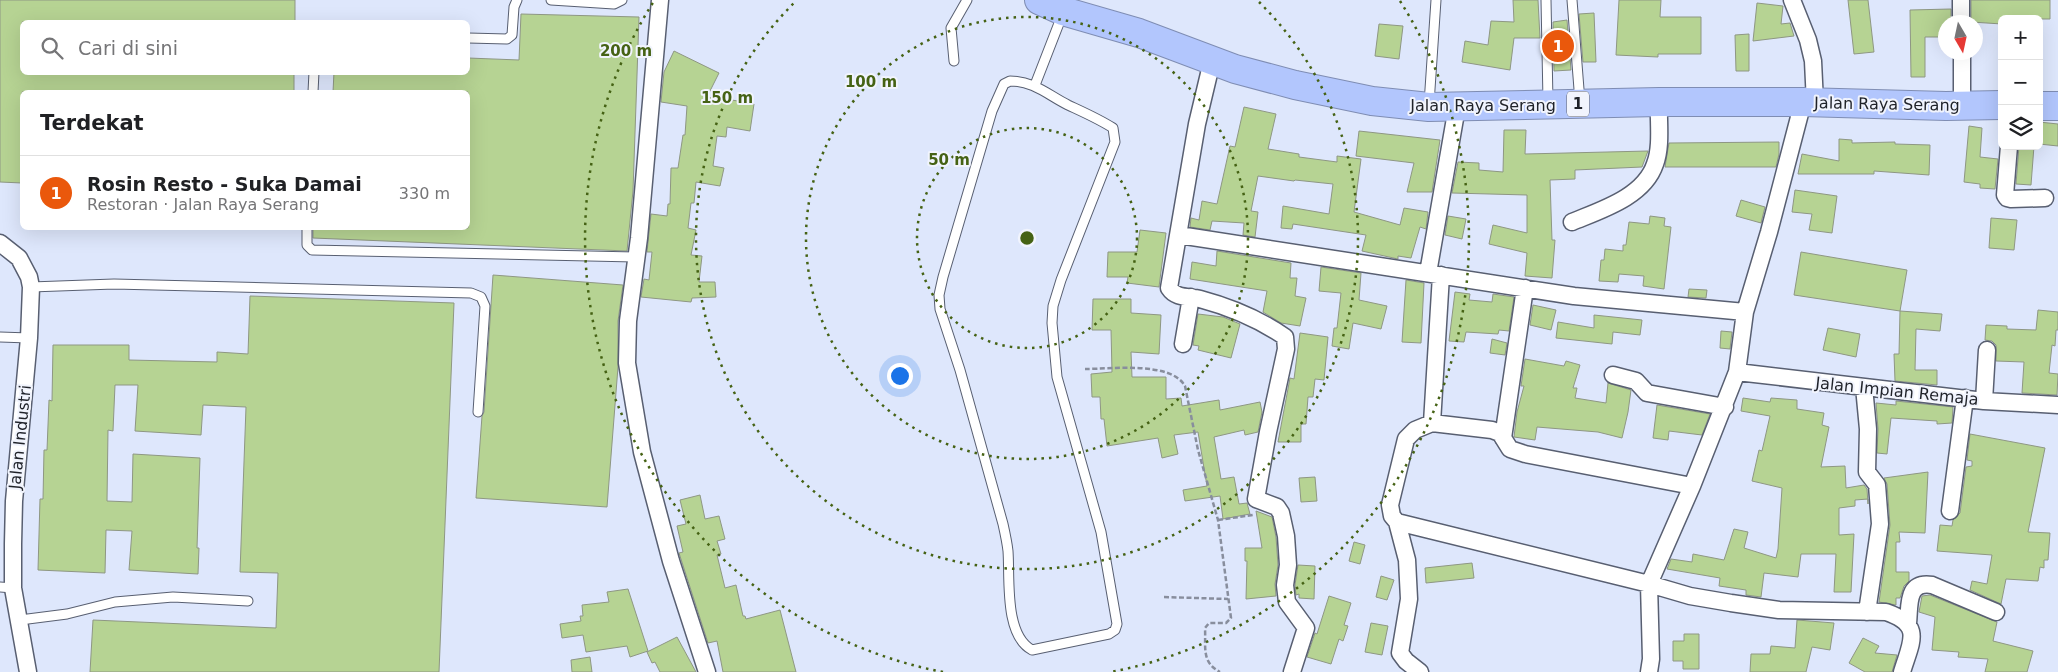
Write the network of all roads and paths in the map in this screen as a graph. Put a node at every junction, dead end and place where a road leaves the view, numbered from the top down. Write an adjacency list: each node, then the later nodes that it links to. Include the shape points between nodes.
1 (517, 0): 13 (lane, via 512,36 507,40)
2 (552, 0): 3 (lane, via 614,4)
3 (622, 0)
4 (660, 0): 36 (street)
5 (967, 0): 15 (lane, via 951,28)
6 (1436, 0): 29 (lane)
7 (1546, 0): 24 (lane)
8 (1572, 0): 22 (lane)
9 (1792, 0): 21 (street, via 1813,61)
10 (1961, 0): 12 (street)
11 (1057, 4): 16 (highway, Jalan Raya Serang / 1); 18 (lane)
12 (1962, 15)
13 (470, 38)
14 (1962, 60): 25 (street)
15 (954, 61)
16 (1212, 61): 29 (highway, Jalan Raya Serang / 1, via 1295,85); 34 (street, via 1197,124)
17 (314, 75): 19 (lane)
18 (1035, 85): 18 (lane, via 1017,81 1004,84 992,111 939,295 940,309 1003,524 1008,550 1010,606 1017,634 1024,646 1032,650 1109,634 1117,624 1100,532 1057,377 1052,323 1053,306 1061,280 1115,135 1113,128 1103,121 1065,104)
19 (313, 90)
20 (1659, 102): 21 (highway, Jalan Raya Serang / 1); 22 (highway, Jalan Raya Serang / 1); 32 (street, via 1656,162 1651,174 1621,201)
21 (1809, 103): 25 (highway, Jalan Raya Serang / 1); 41 (street)
22 (1580, 104): 24 (highway, Jalan Raya Serang / 1)
23 (1998, 105): 25 (highway, Jalan Raya Serang / 1)
24 (1548, 106): 28 (highway, Jalan Raya Serang / 1)
25 (1962, 106)
26 (2043, 106): 27 (highway)
27 (2058, 106)
28 (1457, 107): 29 (highway, Jalan Raya Serang / 1); 37 (street)
29 (1429, 108)
30 (2009, 150): 31 (street, via 2004,195 2011,199)
31 (2045, 198)
32 (1572, 222)
33 (307, 230): 36 (lane, via 306,245 312,250)
34 (1179, 235): 37 (street); 40 (street, via 1169,288 1177,296)
35 (0, 242): 38 (street, Jalan Industri, via 20,258)
36 (635, 257): 72 (street, via 628,321 631,389 642,452 671,561)
37 (1435, 274): 39 (street); 55 (street)
38 (30, 287): 43 (street, Jalan Industri); 54 (lane, via 124,284 471,293 481,297 485,306)
39 (1524, 288): 41 (street, via 1574,296); 56 (street)
40 (1191, 297): 44 (street); 58 (street, via 1240,312 1285,337 1286,349)
41 (1745, 312): 47 (street)
42 (0, 337): 43 (lane)
43 (29, 338): 63 (street, Jalan Industri)
44 (1183, 344)
45 (1987, 350): 51 (street)
46 (1085, 369): 60 (path, via 1161,371 1181,379)
47 (1737, 372): 49 (street, Jalan Impian Remaja); 53 (street)
48 (1612, 375): 53 (street, via 1636,381 1647,393)
49 (1864, 388): 50 (street, Jalan Impian Remaja); 67 (street, via 1868,429 1867,472 1878,485 1880,524)
50 (1965, 398): 51 (street, Jalan Impian Remaja); 59 (street)
51 (1984, 401): 52 (street, Jalan Impian Remaja)
52 (2058, 405)
53 (1725, 407): 57 (street)
54 (478, 412)
55 (1432, 423): 56 (street, via 1492,430 1500,432); 61 (street, via 1414,430 1402,450 1390,505)
56 (1504, 438): 57 (street, via 1510,449 1525,454)
57 (1692, 486): 62 (street)
58 (1256, 499): 60 (path, via 1254,515); 74 (street, via 1277,507 1281,513 1288,565 1287,602 1306,628)
59 (1950, 511)
60 (1218, 520): 65 (path)
61 (1397, 522): 62 (street); 75 (street, via 1407,560 1409,599 1400,654)
62 (1648, 584): 67 (street, via 1690,596 1779,610); 76 (street)
63 (7, 588): 69 (street, Jalan Industri)
64 (1164, 598): 65 (path)
65 (1228, 599): 73 (path, via 1229,621 1209,623 1205,628 1208,663)
66 (248, 601): 69 (lane, via 174,597 115,602 67,614)
67 (1867, 612): 70 (street, via 1886,612)
68 (1996, 612): 70 (street, via 1932,585 1921,584 1912,593)
69 (20, 620): 71 (street, Jalan Industri)
70 (1908, 623): 77 (street, via 1912,633)
71 (28, 672)
72 (707, 672)
73 (1220, 672)
74 (1292, 672)
75 (1420, 672)
76 (1649, 672)
77 (1902, 672)

